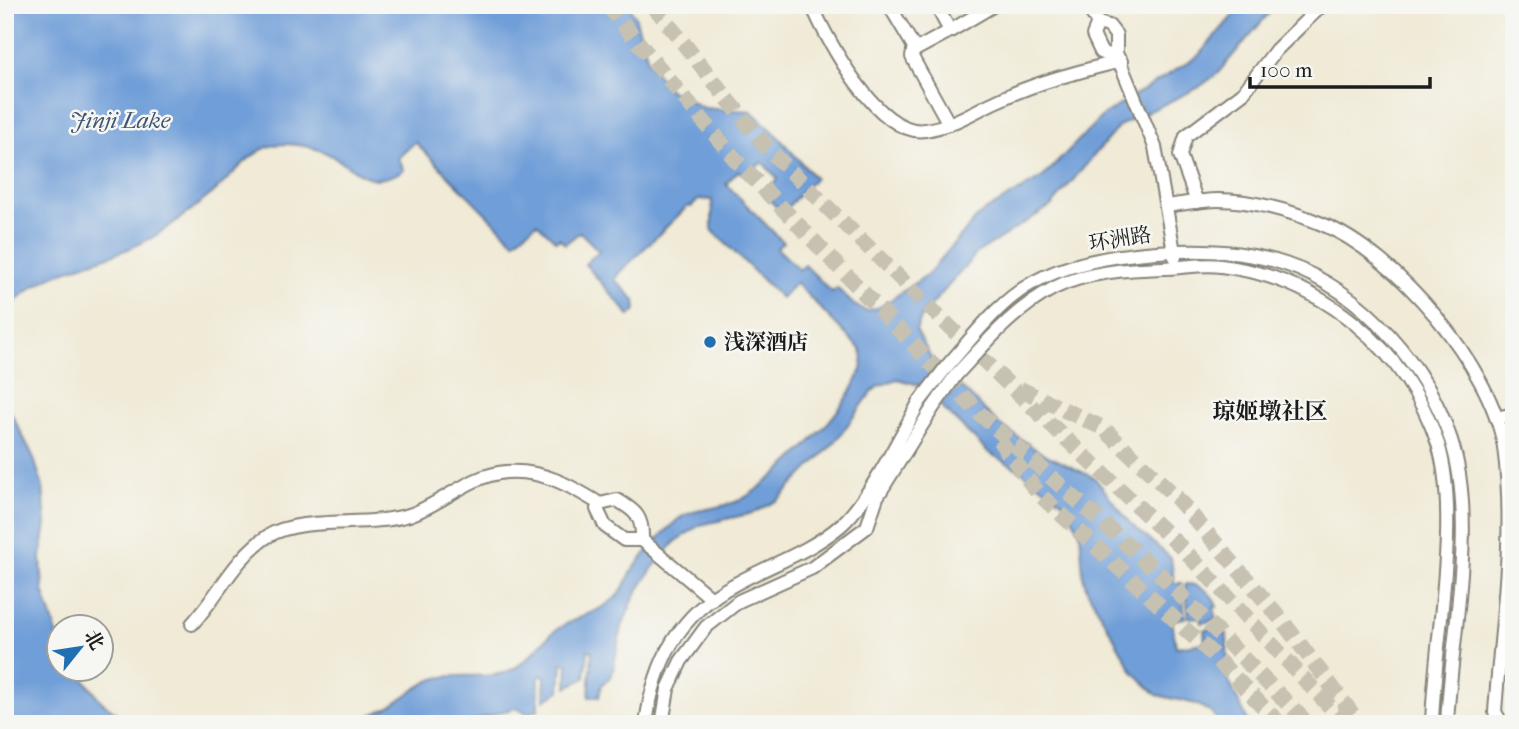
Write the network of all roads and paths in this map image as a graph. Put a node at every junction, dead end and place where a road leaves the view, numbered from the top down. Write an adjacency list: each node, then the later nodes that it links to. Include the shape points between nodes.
1 (812, 5): 11 (street, via 846,66 870,100 896,124 922,131)
2 (889, 5): 9 (street)
3 (936, 5): 8 (street)
4 (994, 5): 8 (street)
5 (1087, 5): 7 (street)
6 (1322, 5): 12 (street, via 1276,50 1243,93 1186,136 1180,155)
7 (1098, 23): 10 (street, via 1109,26 1116,35); 10 (street, via 1093,35 1101,52)
8 (950, 31): 9 (street)
9 (913, 51): 11 (street)
10 (1119, 57): 11 (street, via 1000,99); 13 (street, via 1155,147)
11 (949, 124)
12 (1197, 202): 13 (street); 18 (street, via 1218,200 1277,210 1322,224 1361,247 1439,319 1467,359)
13 (1166, 206): 14 (street)
14 (1174, 251): 15 (street); 16 (street, 环洲路, via 1091,262 1035,282 995,311); 28 (street, 环洲路, via 1223,251 1276,260 1326,280 1376,320 1409,357 1435,397 1463,496)
15 (1177, 268): 16 (street, 环洲路, via 1137,269 1056,286 1022,307); 27 (street, 环洲路, via 1220,265 1273,277 1322,298 1364,333 1421,405 1438,445 1446,495)
16 (952, 371): 20 (street, 环洲路, bridge, via 932,409); 20 (street, 环洲路, bridge, via 920,401)
17 (1514, 414): 18 (street)
18 (1496, 418): 19 (street)
19 (1510, 477): 29 (street, via 1495,712)
20 (872, 494): 23 (street, 环洲路, via 842,525 800,554); 26 (street, 环洲路, via 867,527 812,568 739,601 706,627 681,661 668,689)
21 (600, 504): 22 (street, via 597,509 606,526 624,540); 22 (street, via 617,500 635,511 643,523); 24 (street, via 565,483 505,472 454,490 411,514 374,522 284,529 253,548)
22 (644, 541): 23 (street)
23 (712, 598): 25 (street, 环洲路, via 684,625 661,658 650,689)
24 (192, 624)
25 (646, 724)
26 (662, 724)
27 (1432, 724)
28 (1447, 724)
29 (1502, 724)

